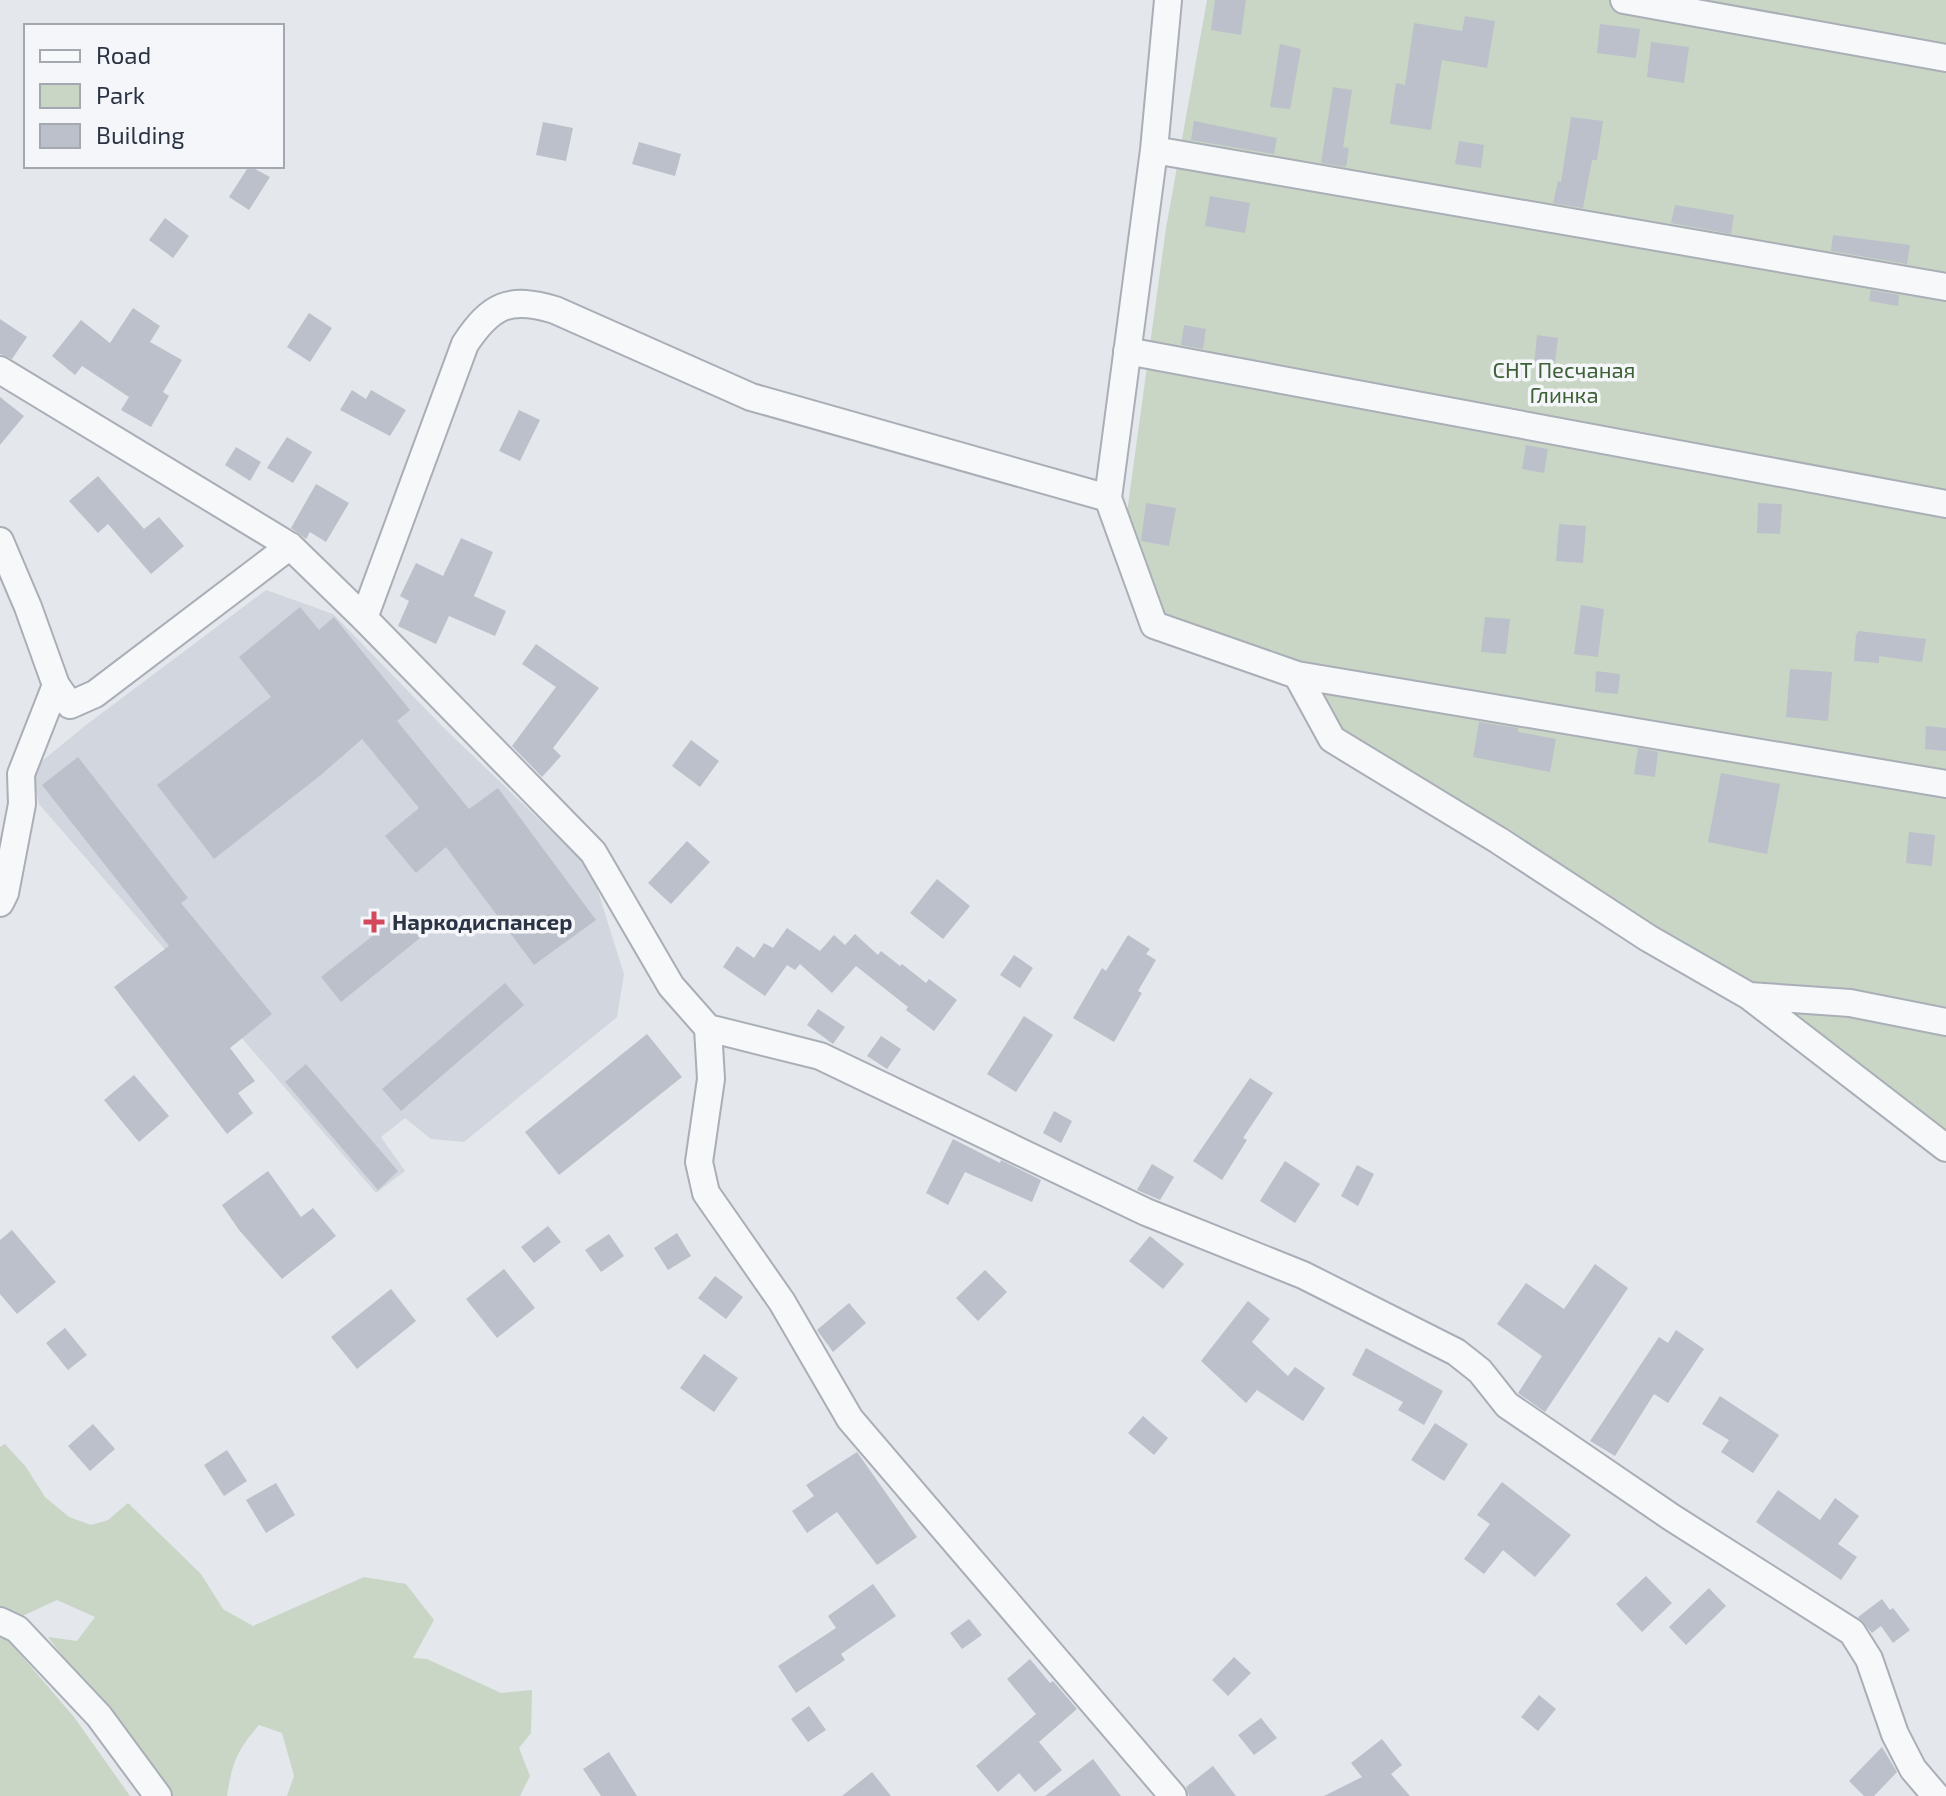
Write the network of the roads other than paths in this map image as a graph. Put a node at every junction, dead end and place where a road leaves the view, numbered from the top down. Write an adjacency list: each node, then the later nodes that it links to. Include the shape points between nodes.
1 (1168, 0): 4 (street)
2 (1624, 0): 3 (street)
3 (1946, 58)
4 (1154, 150): 5 (street); 6 (street)
5 (1946, 287)
6 (1127, 351): 8 (street); 9 (street)
7 (0, 370): 11 (street)
8 (1108, 498): 12 (street, via 751,397 555,310 515,303 495,310 465,344); 13 (street, via 1154,625)
9 (1946, 504)
10 (0, 541): 14 (street)
11 (290, 546): 12 (street); 14 (street, via 95,694 70,705)
12 (364, 618): 19 (street, via 593,852 671,986)
13 (1297, 675): 15 (street); 17 (street, via 1332,739)
14 (56, 685): 16 (street, via 21,774 22,804)
15 (1946, 784)
16 (0, 903)
17 (1749, 996): 18 (street, via 1850,1003); 20 (street)
18 (1946, 1022)
19 (708, 1028): 23 (street, via 711,1079 699,1162 706,1193 782,1302 850,1419); 24 (street, via 820,1056 1146,1212 1303,1275 1456,1352 1480,1371 1507,1405 1852,1632 1869,1659 1895,1734 1913,1769)
20 (1946, 1148)
21 (0, 1621): 22 (street, via 17,1629 99,1716)
22 (158, 1796)
23 (1173, 1796)
24 (1936, 1796)

